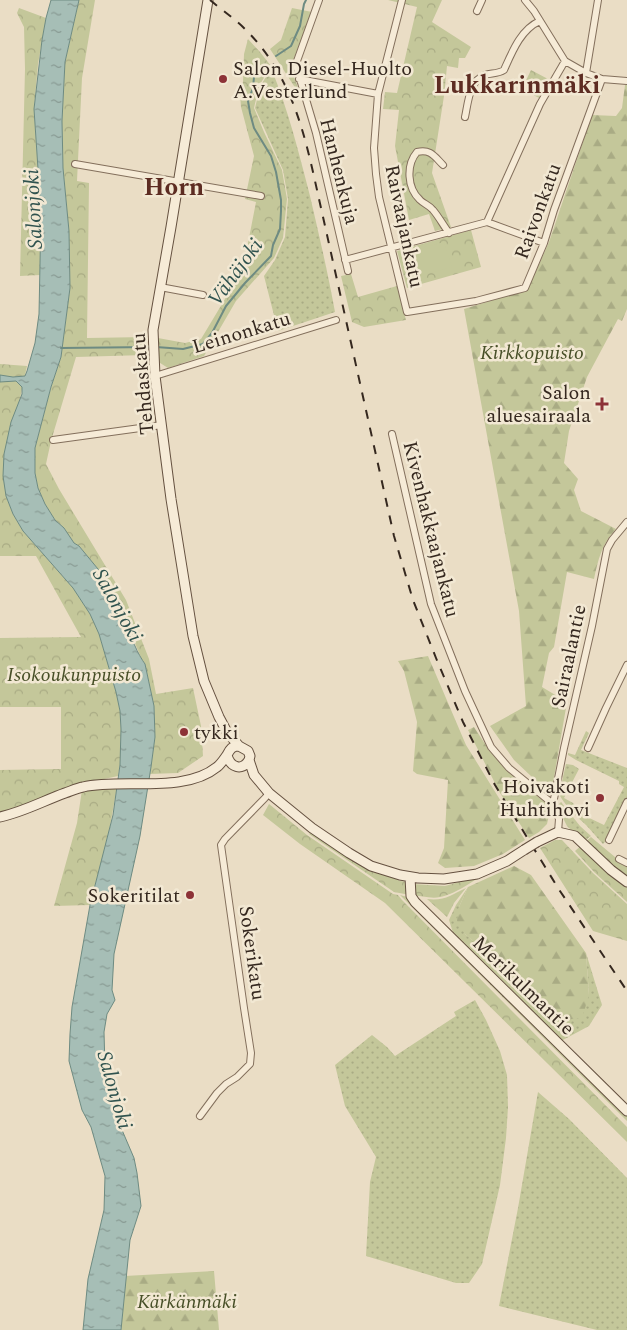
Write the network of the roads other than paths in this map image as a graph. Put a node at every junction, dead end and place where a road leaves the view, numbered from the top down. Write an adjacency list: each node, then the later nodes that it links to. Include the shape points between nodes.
1 (208, 0): 18 (street, Tehdaskatu)
2 (319, 0): 11 (street, Hanhenkuja, via 297,61)
3 (402, 0): 14 (street, Raivaajankatu)
4 (482, 0): 7 (street)
5 (525, 0): 8 (street)
6 (598, 0): 10 (street)
7 (477, 11)
8 (540, 21): 9 (street); 15 (street, via 526,31 504,70 483,76 473,85)
9 (565, 62): 10 (street); 20 (street, via 540,104)
10 (586, 73): 12 (street)
11 (299, 79): 14 (street); 24 (street, Hanhenkuja, via 316,133)
12 (602, 79): 13 (street); 22 (street, Raivonkatu)
13 (627, 81)
14 (378, 94): 23 (street, Raivaajankatu, via 374,148 376,174)
15 (465, 117)
16 (75, 164): 18 (street)
17 (443, 165): 21 (street, via 432,153 417,152 412,158 409,174 419,200 438,216)
18 (178, 182): 19 (street); 26 (street, Tehdaskatu)
19 (261, 196)
20 (487, 222): 21 (street); 22 (street)
21 (448, 233): 23 (street)
22 (544, 243): 28 (street, Raivonkatu, via 525,288)
23 (391, 248): 24 (street); 28 (street, Raivaajankatu)
24 (345, 260): 25 (street, Hanhenkuja)
25 (348, 271)
26 (160, 287): 27 (street); 30 (street, Tehdaskatu, via 153,330)
27 (203, 295)
28 (407, 312)
29 (336, 320): 30 (street, Leinonkatu)
30 (156, 376): 31 (street, Tehdaskatu)
31 (162, 424): 33 (street); 36 (street, Tehdaskatu, via 193,636 204,681)
32 (392, 434): 46 (street, Kivenhakkaajankatu, via 431,604 464,691 492,747 509,768)
33 (53, 440)
34 (627, 522): 46 (street, Sairaalantie, via 607,549)
35 (627, 665): 38 (street)
36 (227, 732): 37 (street, Tehdaskatu); 39 (street, Tehdaskatu)
37 (239, 746): 39 (street, via 234,746); 40 (street, via 248,751)
38 (588, 748)
39 (228, 753): 41 (street, via 229,761); 42 (street)
40 (249, 760): 41 (street, via 246,765); 43 (street)
41 (237, 766): 42 (street); 43 (street)
42 (218, 767): 47 (street, via 187,781 80,787 16,813)
43 (254, 775): 44 (street)
44 (269, 793): 52 (street, via 349,853 371,866); 55 (street, Sokerikatu, via 221,846 250,1064 217,1093)
45 (627, 802): 49 (street)
46 (553, 804): 48 (street, via 559,820)
47 (0, 816)
48 (558, 832): 52 (street, bridge, via 477,874 444,879); 53 (street, via 575,836)
49 (609, 840)
50 (619, 859): 51 (street)
51 (627, 863)
52 (410, 877): 54 (street, Merikulmantie, via 414,902)
53 (627, 882)
54 (627, 1111)
55 (200, 1116)

